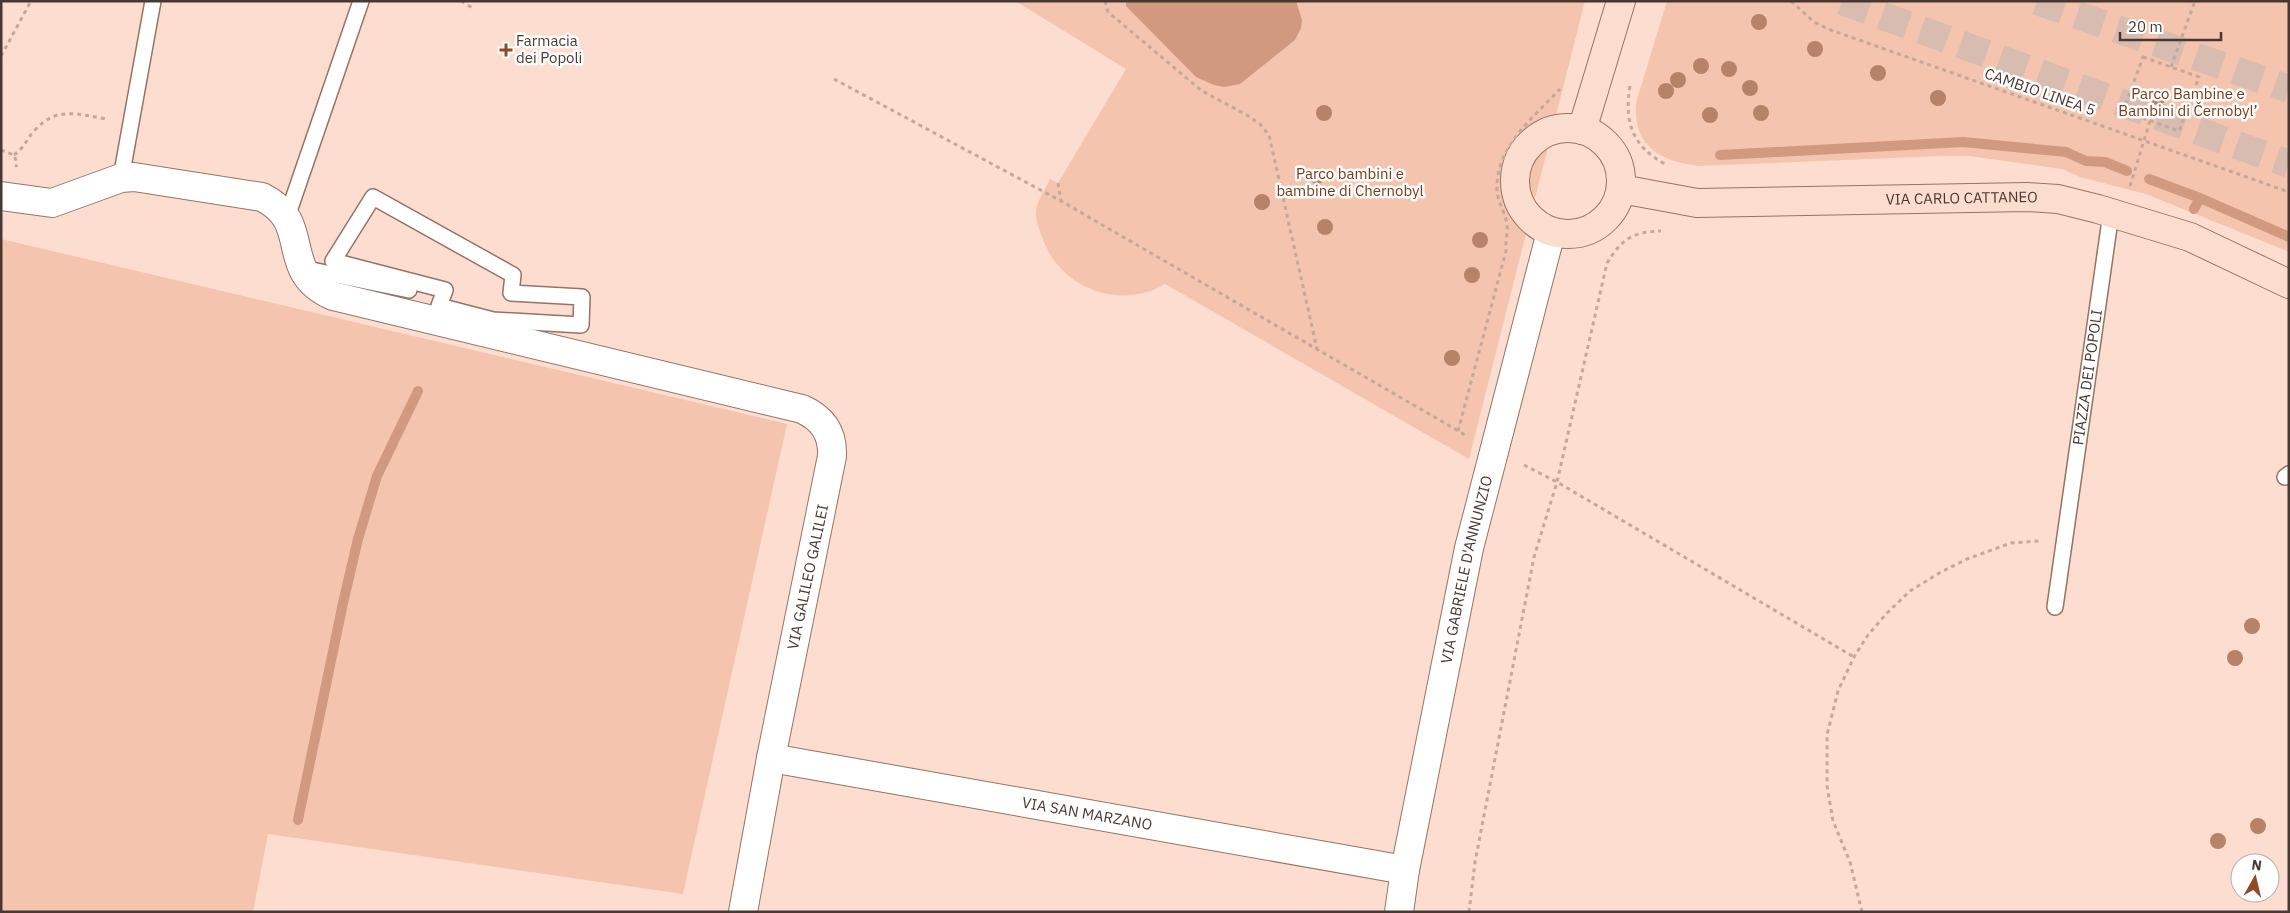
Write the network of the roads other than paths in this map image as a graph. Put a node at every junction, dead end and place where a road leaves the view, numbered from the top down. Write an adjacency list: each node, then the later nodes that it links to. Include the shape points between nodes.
1 (153, 1): 5 (lane)
2 (361, 1): 9 (lane)
3 (1621, 1): 4 (street)
4 (1582, 130): 6 (street, via 1596,136 1612,152 1621,173); 10 (street, via 1563,128 1546,133 1531,143 1520,158 1515,175 1516,193 1523,210 1535,224)
5 (121, 178): 7 (street, via 52,203); 9 (street, via 134,177 262,197)
6 (1621, 189): 8 (street, VIA CARLO CATTANEO, via 1697,203 2027,197 2058,199); 10 (street, via 1608,217 1596,227 1566,235)
7 (3, 196)
8 (2116, 214): 12 (street, VIA CARLO CATTANEO, via 2190,237); 14 (lane, PIAZZA DEI POPOLI)
9 (287, 217): 11 (street)
10 (1551, 232): 16 (street, VIA GABRIELE D'ANNUNZIO, via 1470,548)
11 (301, 268): 13 (lane); 15 (street, VIA GALILEO GALILEI, via 308,281 333,296 802,409 819,419 831,440 832,456)
12 (2289, 284)
13 (443, 297): 13 (lane, via 439,306 493,320 581,325 582,297 511,293 513,274 373,197 333,261 445,290)
14 (2055, 607)
15 (771, 758): 16 (street, VIA SAN MARZANO); 17 (street, VIA GALILEO GALILEI)
16 (1405, 870): 18 (street, VIA GABRIELE D'ANNUNZIO)
17 (743, 912)
18 (1399, 912)

